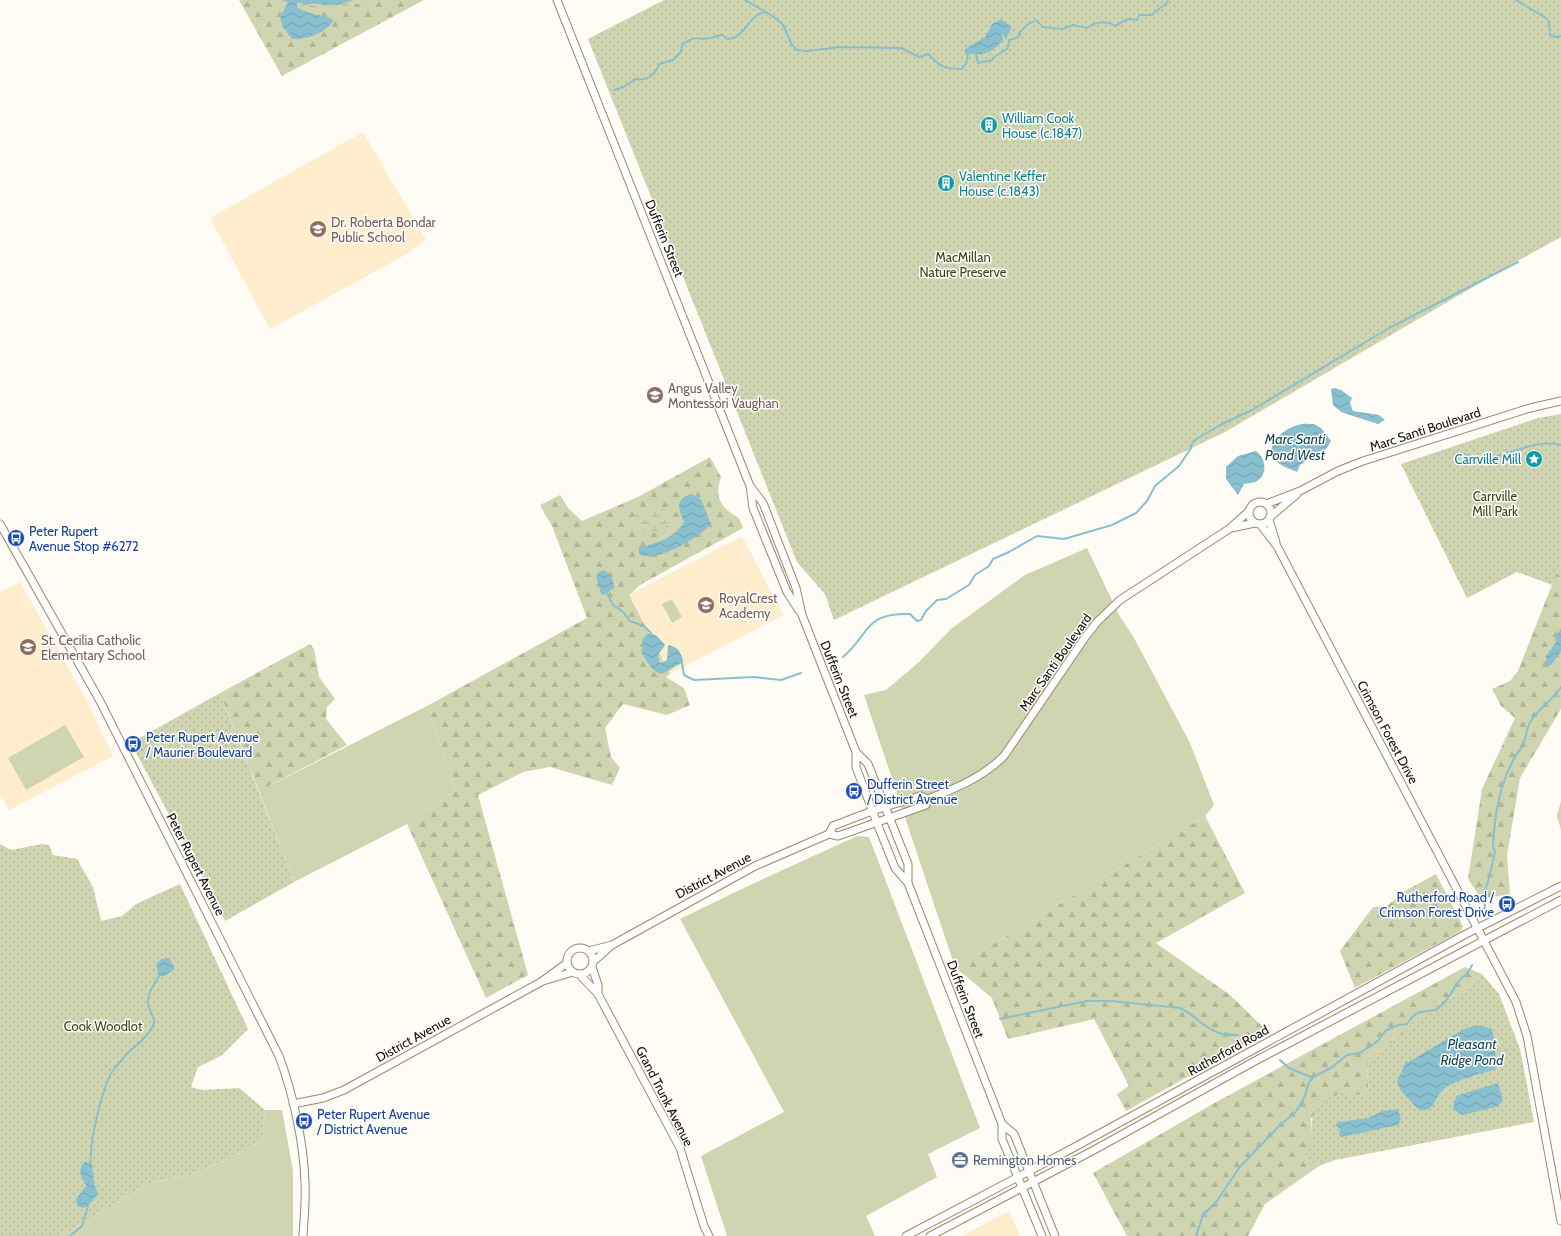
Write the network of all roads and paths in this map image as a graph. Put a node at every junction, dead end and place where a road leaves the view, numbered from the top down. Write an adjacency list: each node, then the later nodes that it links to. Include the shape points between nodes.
1 (557, 0): 3 (street, Dufferin Street)
2 (1561, 401): 4 (street, Marc Santi Boulevard, via 1530,408 1363,461)
3 (750, 486): 12 (street, Dufferin Street, via 753,508 786,592); 12 (street, Dufferin Street, via 764,503 796,588)
4 (1300, 491): 5 (street, Marc Santi Boulevard); 7 (street, Marc Santi Boulevard)
5 (1266, 504): 6 (street, via 1255,503); 7 (street, via 1270,508)
6 (1249, 511): 8 (street, via 1250,518); 10 (street, Marc Santi Boulevard)
7 (1269, 518): 8 (street); 11 (street, Crimson Forest Drive)
8 (1258, 523): 10 (street, Marc Santi Boulevard); 11 (street, Crimson Forest Drive)
9 (0, 524): 32 (street, Peter Rupert Avenue, via 68,641 143,784 279,1056 287,1076)
10 (1229, 529): 14 (street, Marc Santi Boulevard, via 1112,606 1086,636 1004,756 978,778)
11 (1277, 546): 23 (street, Crimson Forest Drive)
12 (802, 615): 13 (street, Dufferin Street)
13 (856, 752): 15 (street, Dufferin Street, via 868,764); 16 (street, Dufferin Street, via 856,768)
14 (928, 799): 15 (street, Marc Santi Boulevard, via 920,796); 17 (street, Marc Santi Boulevard, via 926,806)
15 (884, 808): 16 (street, Marc Santi Boulevard); 17 (street, Dufferin Street)
16 (872, 811): 18 (street, Dufferin Street); 19 (street, District Avenue, via 833,826)
17 (889, 819): 18 (street, District Avenue); 20 (street, Dufferin Street, via 908,864)
18 (877, 823): 19 (street, District Avenue, via 838,836); 20 (street, Dufferin Street, via 896,868)
19 (828, 834): 25 (street, District Avenue, via 755,866)
20 (908, 883): 33 (street, Dufferin Street)
21 (1561, 886): 23 (street, Rutherford Road)
22 (1561, 900): 24 (street, Rutherford Road)
23 (1479, 929): 24 (street, Crimson Forest Drive); 34 (street, Rutherford Road)
24 (1486, 941): 36 (street, Rutherford Road, via 1255,1061); 38 (street, Crimson Forest Drive, via 1516,1002 1526,1029)
25 (612, 945): 26 (street, District Avenue); 28 (street, District Avenue)
26 (589, 951): 27 (street, via 581,948 573,950 568,956); 28 (street)
27 (567, 963): 29 (street); 30 (street, District Avenue)
28 (593, 964): 29 (street, via 587,972); 31 (street, Grand Trunk Avenue)
29 (577, 973): 30 (street, District Avenue); 31 (street, Grand Trunk Avenue)
30 (541, 982): 32 (street, District Avenue, via 344,1090 323,1098)
31 (598, 994): 40 (street, Grand Trunk Avenue, via 680,1148)
32 (293, 1104): 39 (street, Peter Rupert Avenue, via 306,1183)
33 (1002, 1124): 34 (street, Dufferin Street, via 1014,1134); 35 (street, Dufferin Street, via 1002,1139)
34 (1029, 1170): 35 (street, Rutherford Road); 36 (street, Dufferin Street)
35 (1018, 1176): 37 (street, Dufferin Street); 41 (street, Rutherford Road)
36 (1033, 1181): 37 (street, Rutherford Road); 44 (street, Dufferin Street)
37 (1023, 1186): 42 (street, Rutherford Road); 43 (street, Dufferin Street)
38 (1561, 1221)
39 (304, 1236)
40 (709, 1236)
41 (906, 1236)
42 (930, 1236)
43 (1042, 1236)
44 (1055, 1236)

